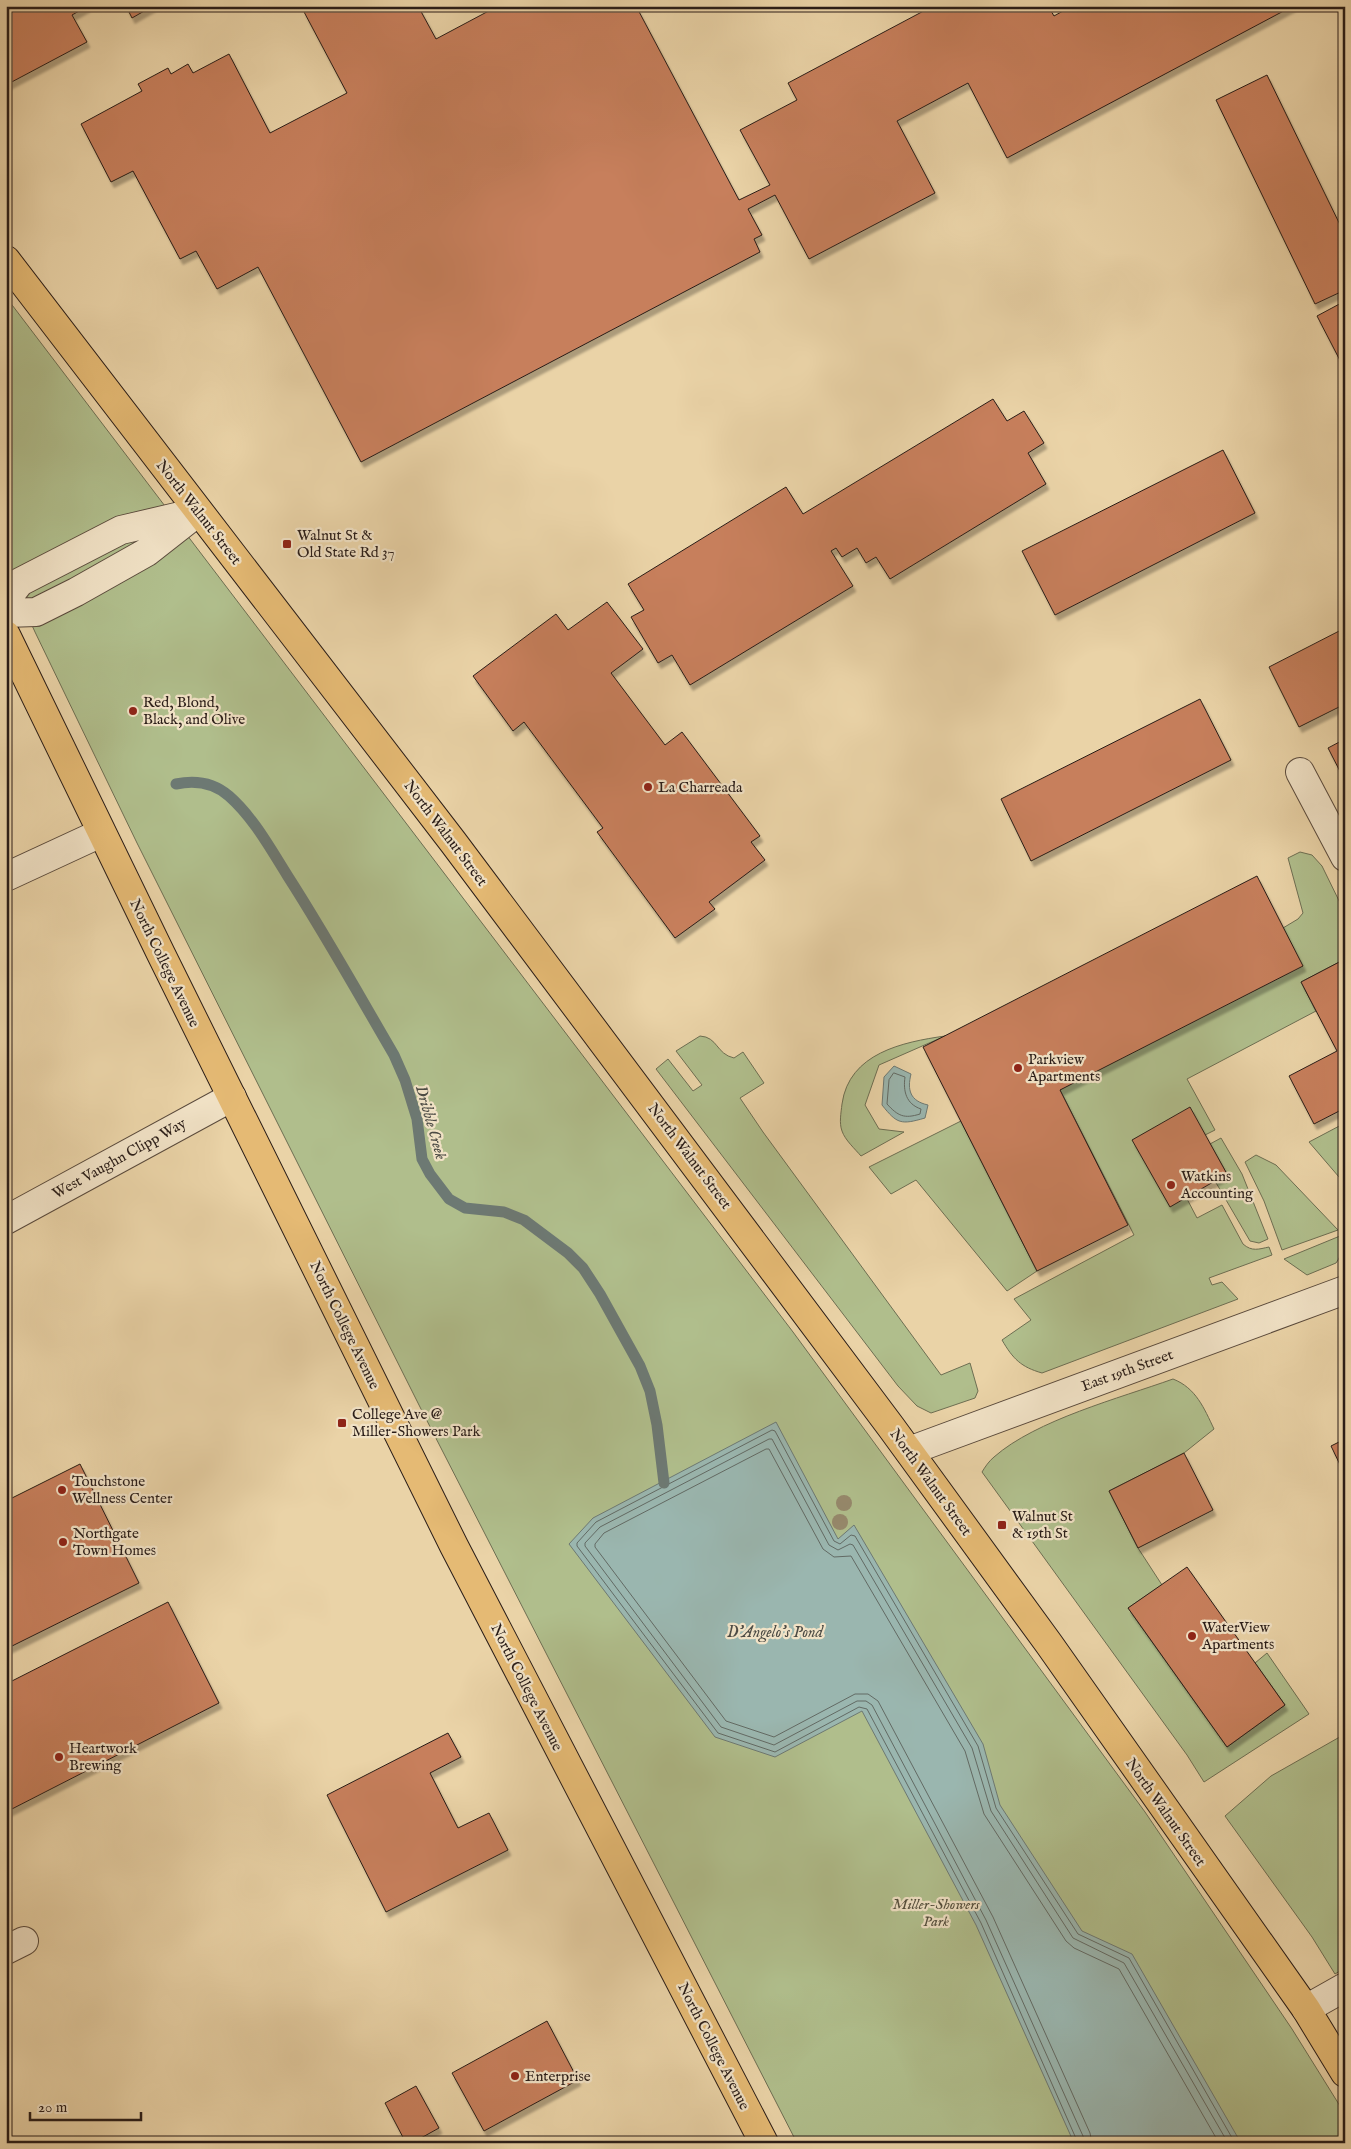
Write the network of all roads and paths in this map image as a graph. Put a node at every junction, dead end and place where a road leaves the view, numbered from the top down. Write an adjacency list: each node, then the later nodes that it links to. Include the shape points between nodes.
1 (6, 260): 2 (main road, North Walnut Street)
2 (198, 512): 3 (street, via 122,530 20,582); 4 (street, via 147,552 76,592 36,612); 13 (main road, North Walnut Street, via 615,1055)
3 (6, 600)
4 (6, 613)
5 (6, 635): 7 (main road, North College Avenue)
6 (1300, 772): 8 (street)
7 (101, 832): 9 (street); 10 (main road, North College Avenue)
8 (1345, 857)
9 (6, 877)
10 (232, 1097): 11 (street, West Vaughn Clipp Way); 17 (main road, North College Avenue, via 483,1604)
11 (6, 1220)
12 (1345, 1290): 13 (street, East 19th Street)
13 (909, 1451): 15 (main road, North Walnut Street)
14 (1345, 1987): 15 (street)
15 (1306, 2009): 16 (main road, North Walnut Street)
16 (1345, 2073)
17 (764, 2143)

